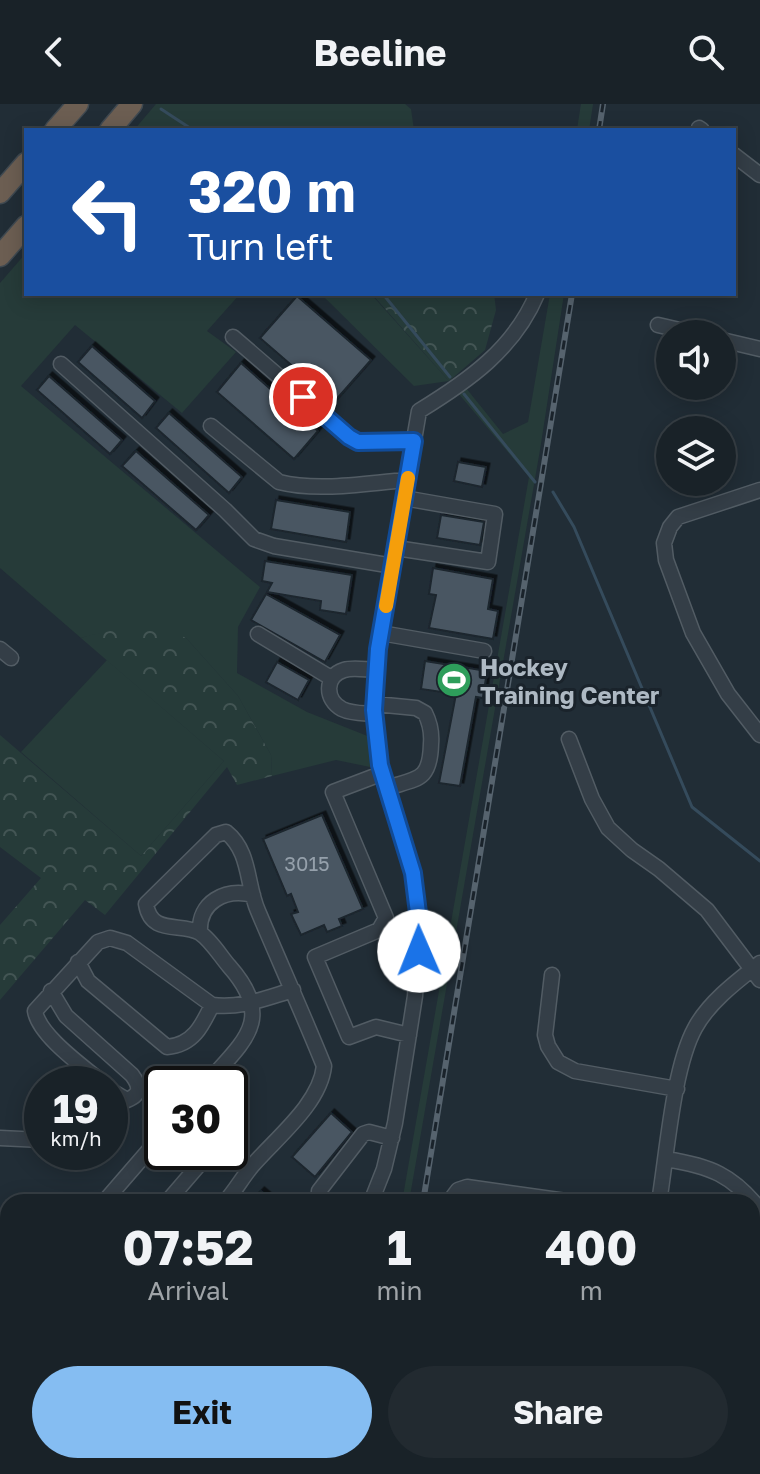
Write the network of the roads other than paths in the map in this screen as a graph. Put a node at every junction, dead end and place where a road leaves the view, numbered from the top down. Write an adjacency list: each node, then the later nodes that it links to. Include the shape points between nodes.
1 (78, 104): 3 (highway)
2 (132, 104): 4 (highway)
3 (57, 128)
4 (112, 128)
5 (736, 157): 7 (street)
6 (24, 165): 8 (highway)
7 (760, 175)
8 (0, 193)
9 (24, 228): 10 (highway)
10 (0, 256)
11 (536, 296): 17 (street, via 510,342 484,367 419,411)
12 (233, 337): 17 (street, via 349,437 358,442)
13 (736, 343): 14 (street)
14 (760, 349)
15 (61, 364): 22 (street, via 254,539)
16 (211, 426): 18 (street, via 279,482)
17 (414, 441): 18 (street)
18 (407, 480): 20 (street)
19 (760, 490): 29 (street, via 678,517 664,543 698,644)
20 (404, 498): 21 (street); 21 (street, via 495,514 488,562)
21 (396, 548): 22 (street)
22 (393, 566): 23 (street)
23 (381, 633): 25 (street); 26 (street)
24 (258, 634): 27 (street)
25 (484, 651)
26 (377, 670): 27 (street, via 349,668); 28 (street)
27 (331, 678): 28 (street, via 332,702 351,713)
28 (375, 709): 31 (street); 32 (street, via 416,708 425,713 432,735 430,764 422,776)
29 (760, 735)
30 (569, 739): 36 (street, via 608,828 707,910)
31 (383, 773): 32 (street); 42 (street, via 333,792 386,918 379,930 315,957 349,1037 376,1027)
32 (387, 788): 42 (street, via 413,873 420,929)
33 (253, 895): 34 (street, via 223,895 199,919); 34 (street, via 247,860 222,831 146,904 159,924); 38 (street)
34 (200, 933): 40 (street, via 244,983)
35 (78, 962): 39 (street); 41 (street, via 98,942 110,938 127,943); 41 (street, via 88,981 167,1047 192,1038)
36 (757, 971): 47 (street, via 723,995 695,1027)
37 (552, 975): 47 (street, via 545,1028 558,1062 575,1071)
38 (293, 990): 40 (street); 55 (street, via 324,1066 322,1082)
39 (51, 991): 43 (street, via 35,1011 37,1022); 44 (street, via 66,1016)
40 (252, 1002): 41 (street); 45 (street, via 248,1036)
41 (212, 1005)
42 (409, 1035): 50 (street)
43 (85, 1066)
44 (122, 1066)
45 (222, 1066)
46 (128, 1071): 48 (street, via 139,1084 135,1097)
47 (677, 1089): 53 (street)
48 (128, 1100)
49 (0, 1138): 51 (street)
50 (392, 1138): 59 (street, via 363,1134); 60 (street)
51 (24, 1139)
52 (144, 1156): 56 (street)
53 (666, 1159): 63 (street); 64 (street, via 696,1163 729,1178)
54 (195, 1170): 57 (street)
55 (248, 1170): 58 (street)
56 (111, 1194)
57 (174, 1194)
58 (231, 1194)
59 (319, 1194)
60 (374, 1194)
61 (455, 1194): 62 (street, via 467,1187)
62 (516, 1194)
63 (660, 1194)
64 (747, 1194)

